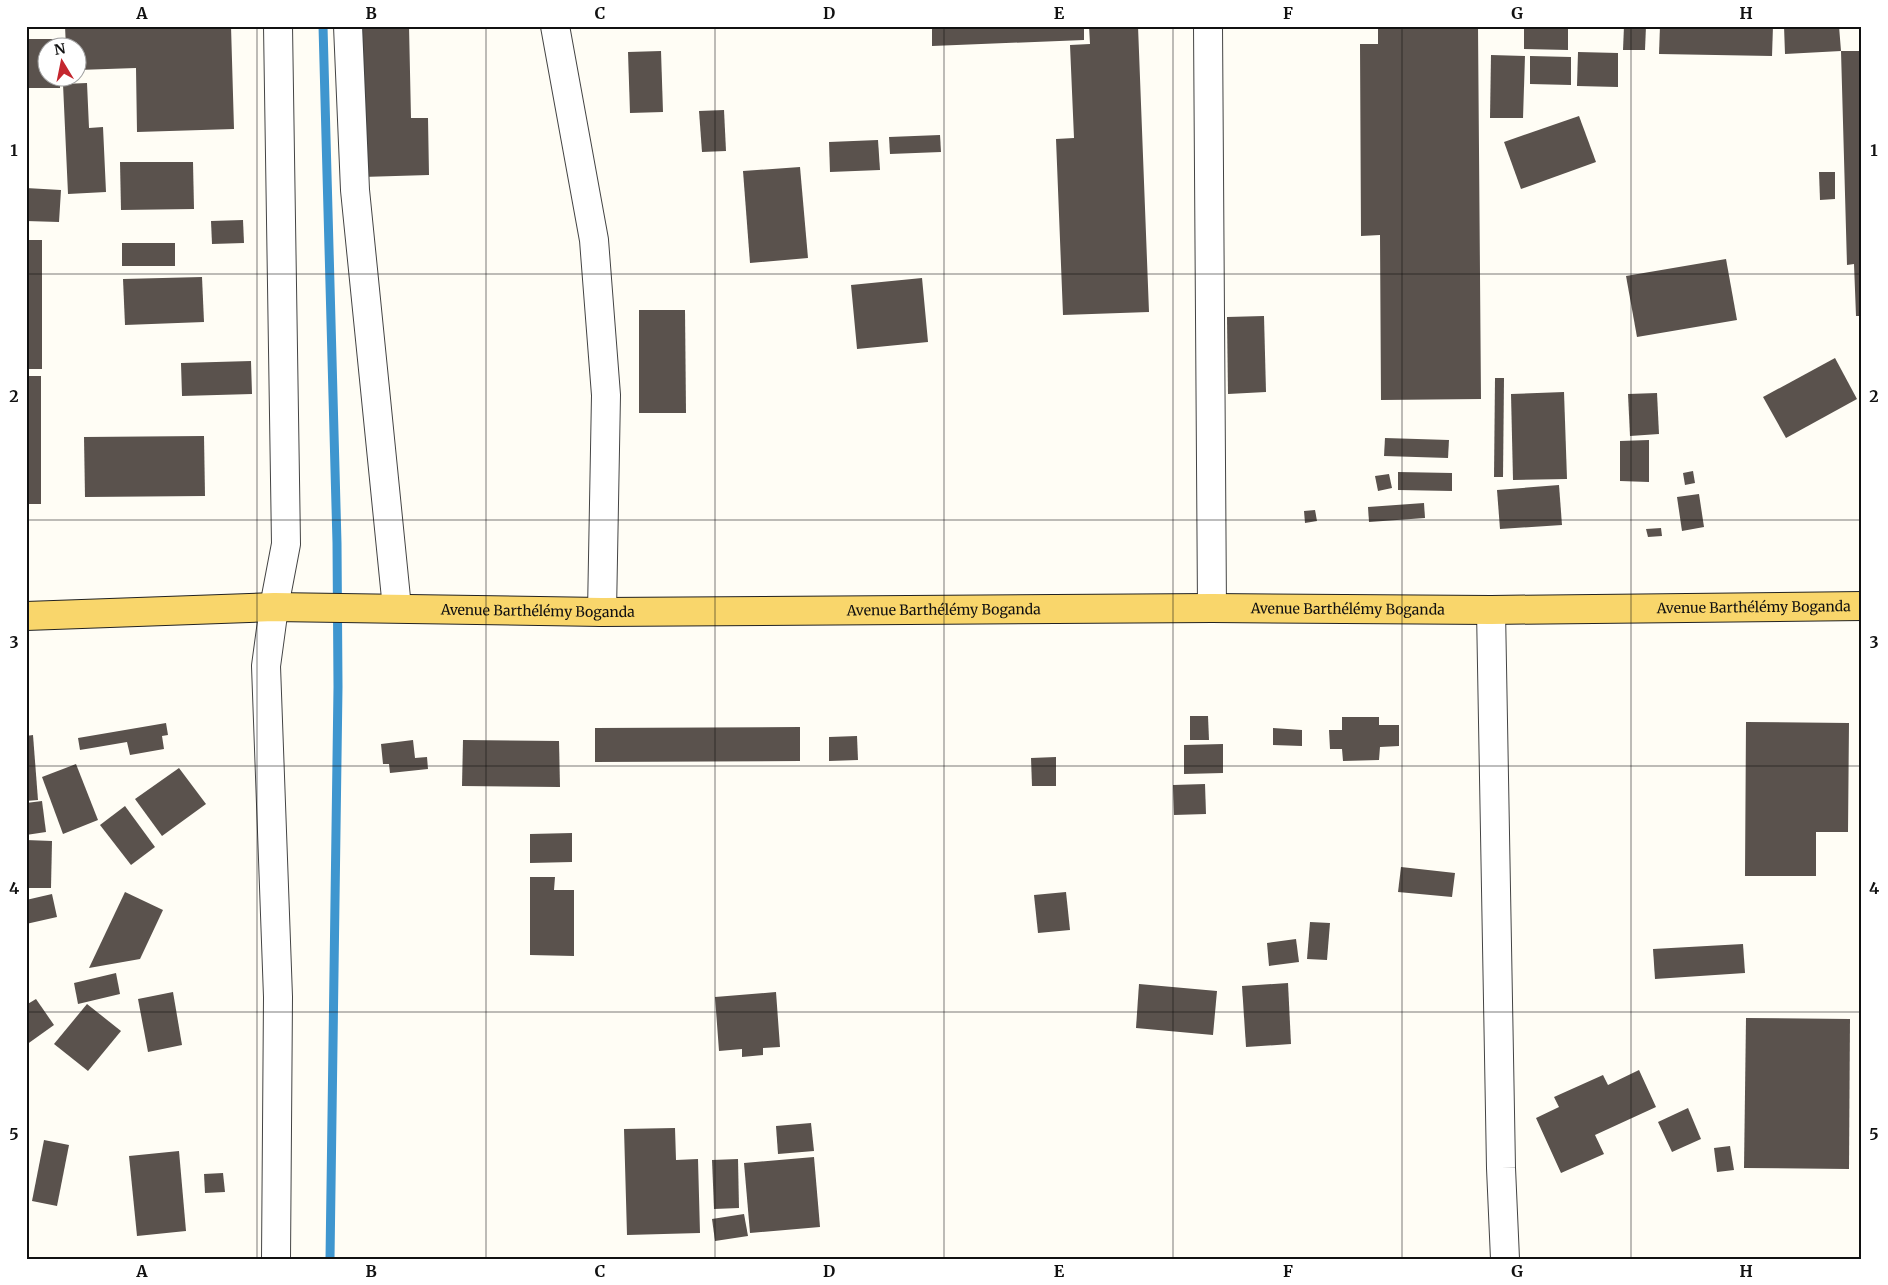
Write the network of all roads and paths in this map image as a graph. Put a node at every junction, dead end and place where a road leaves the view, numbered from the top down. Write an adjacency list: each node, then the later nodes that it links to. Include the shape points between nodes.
1 (278, 26): 6 (street, via 286,544)
2 (348, 26): 7 (street, via 355,190)
3 (555, 26): 10 (street, via 596,259 606,395)
4 (1208, 26): 8 (street)
5 (1862, 606): 9 (main road, Avenue Barthélémy Boganda)
6 (274, 607): 7 (main road, Avenue Barthélémy Boganda); 11 (main road, Avenue Barthélémy Boganda); 12 (street, via 266,666 278,997)
7 (397, 608): 10 (main road, Avenue Barthélémy Boganda)
8 (1212, 608): 9 (main road, Avenue Barthélémy Boganda); 10 (main road, Avenue Barthélémy Boganda)
9 (1491, 610): 13 (street)
10 (602, 612)
11 (26, 616)
12 (276, 1259)
13 (1505, 1259)

